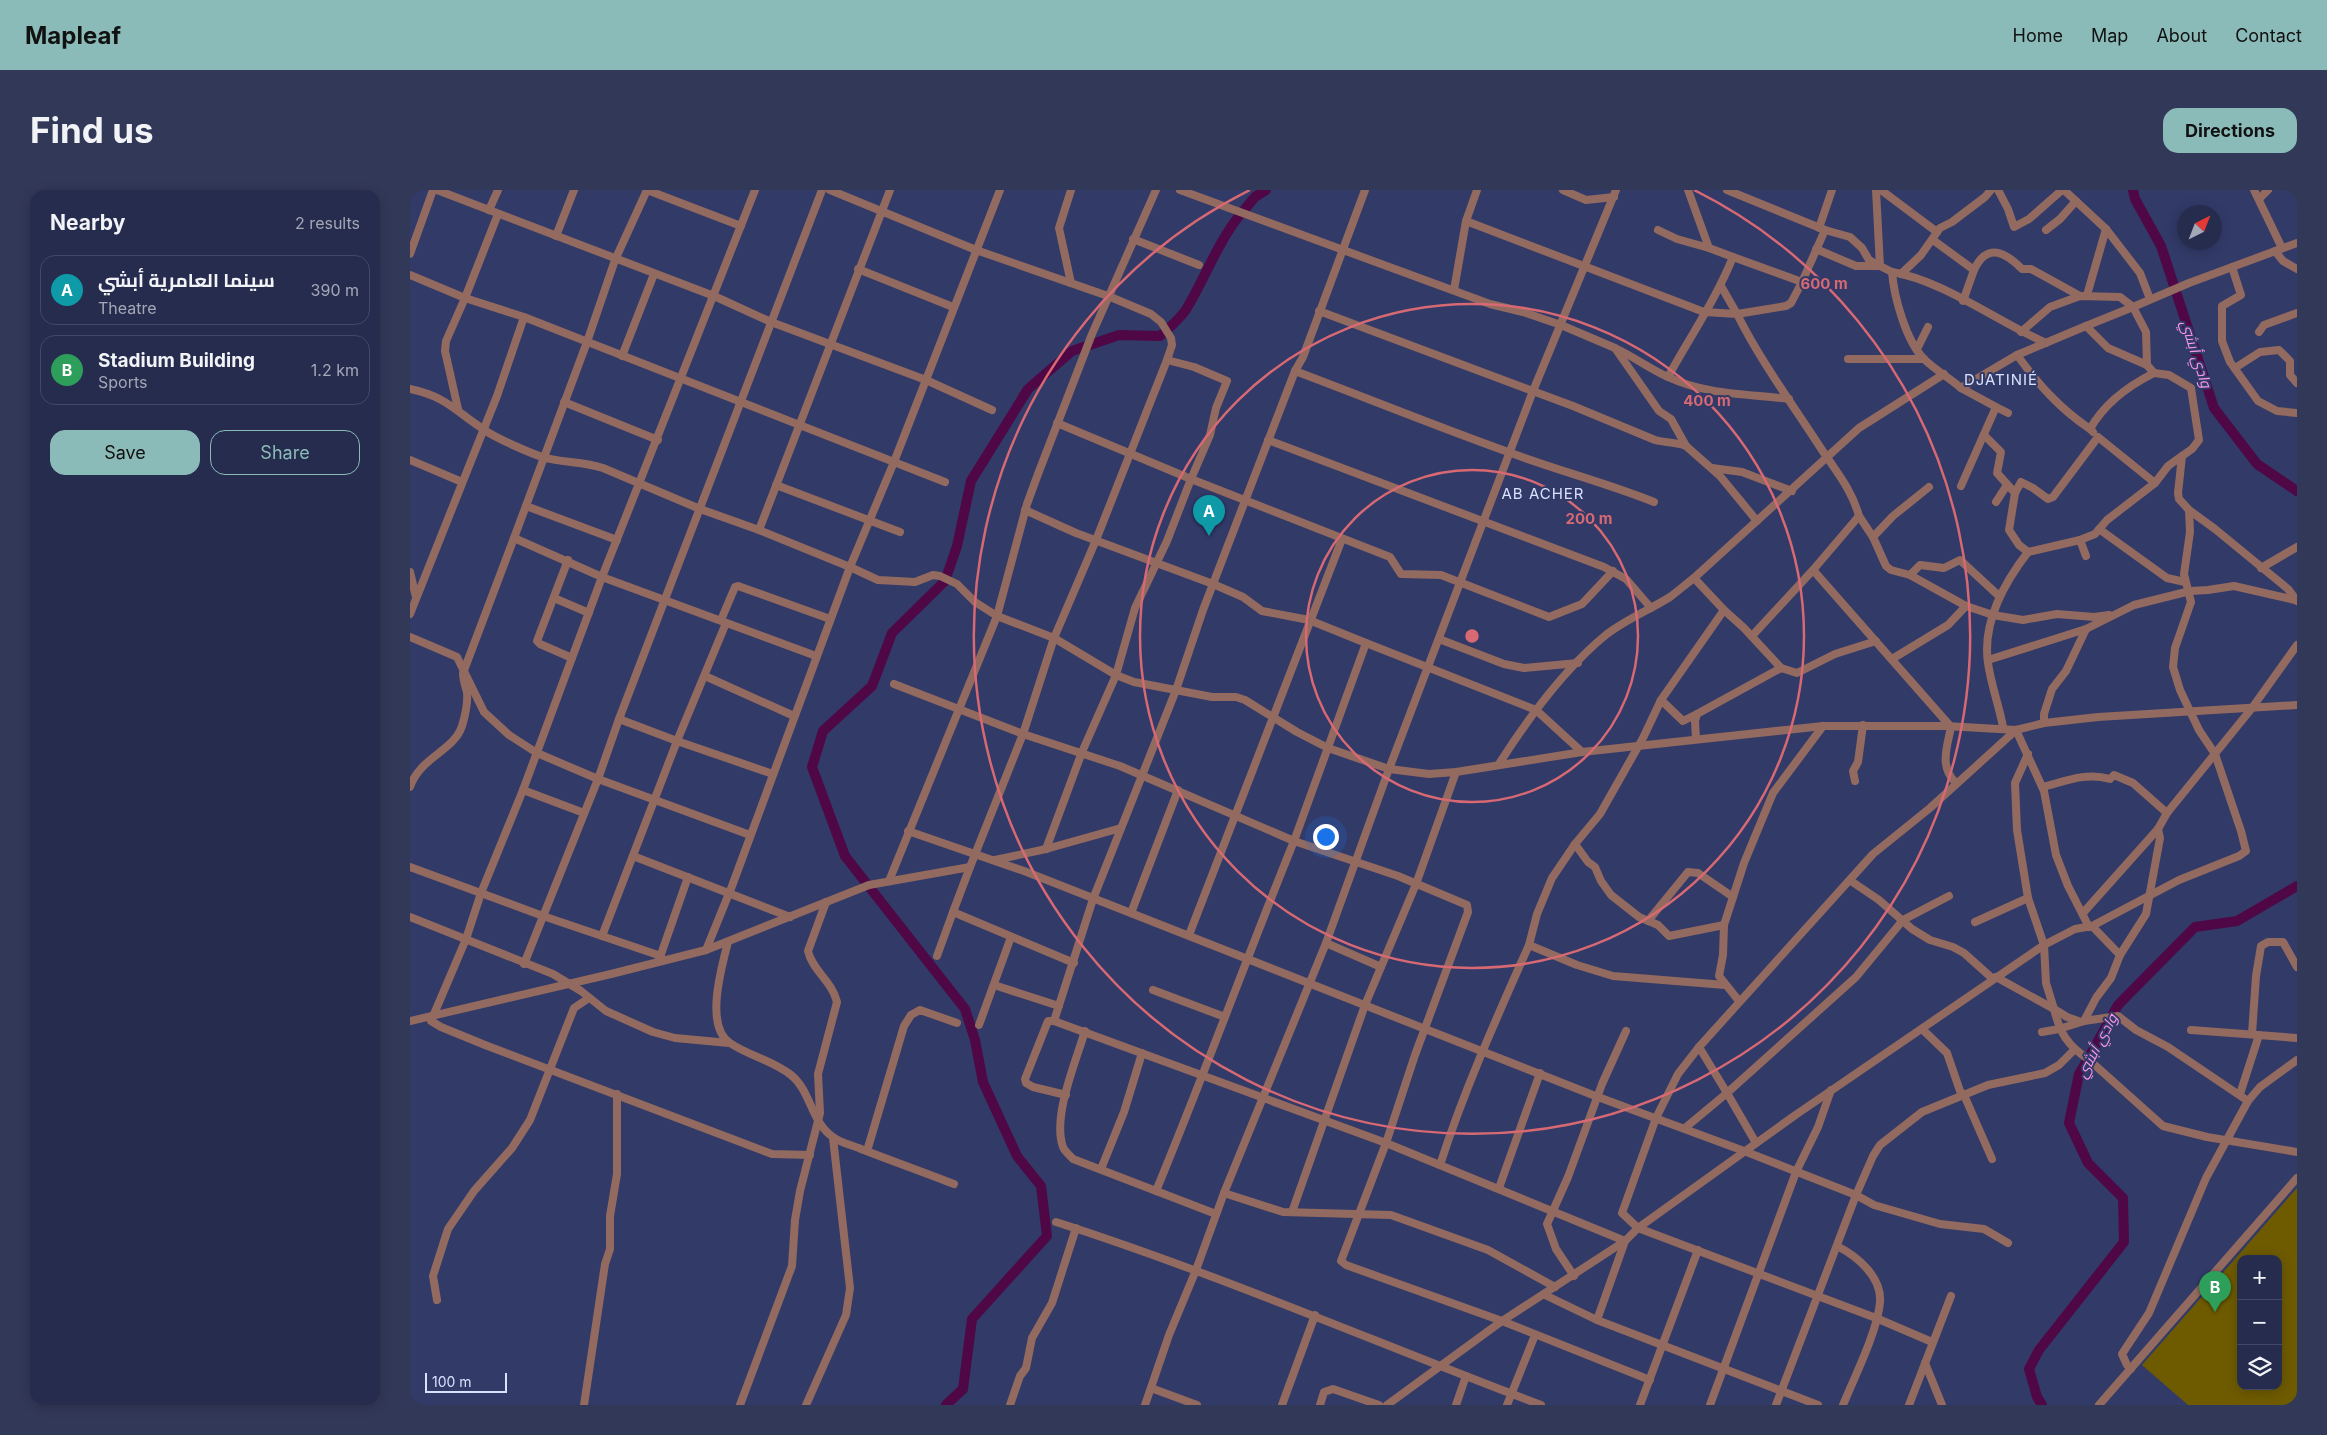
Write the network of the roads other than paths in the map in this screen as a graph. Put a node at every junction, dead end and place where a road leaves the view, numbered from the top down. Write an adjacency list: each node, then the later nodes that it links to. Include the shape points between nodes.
1 (433, 190): 52 (street)
2 (437, 190): 28 (street)
3 (498, 190): 33 (street)
4 (574, 190): 43 (street)
5 (647, 190): 37 (street); 54 (street)
6 (755, 190): 37 (street)
7 (822, 190): 83 (street)
8 (830, 190): 34 (street)
9 (890, 190): 34 (street)
10 (1000, 190): 51 (street)
11 (1071, 190): 67 (street, via 1059,228)
12 (1156, 190): 44 (street)
13 (1180, 190): 48 (street)
14 (1365, 190): 48 (street)
15 (1477, 190): 36 (street)
16 (1563, 190): 31 (street)
17 (1581, 190): 31 (street)
18 (1688, 190): 47 (street)
19 (1727, 190): 38 (street)
20 (1832, 190): 38 (street)
21 (1876, 190): 57 (street)
22 (1881, 190): 42 (street)
23 (1991, 190): 42 (street)
24 (1998, 190): 25 (street, via 2014,227 2029,219)
25 (2063, 190): 32 (street)
26 (2254, 190): 30 (street)
27 (2268, 190): 30 (street)
28 (446, 192): 33 (street)
29 (1615, 193): 31 (street); 56 (street)
30 (2259, 199): 50 (street)
31 (1586, 200)
32 (2076, 201): 39 (street); 41 (street)
33 (489, 210): 35 (street)
34 (882, 210): 51 (street); 60 (street)
35 (498, 214): 43 (street); 74 (street)
36 (1466, 220): 56 (street); 69 (street)
37 (742, 226): 71 (street)
38 (1822, 229): 49 (street); 57 (street, via 1850,237 1869,260)
39 (2106, 229): 70 (street); 73 (street)
40 (1658, 230): 47 (street, via 1677,240)
41 (2046, 230)
42 (1937, 232): 45 (street)
43 (556, 236): 54 (street)
44 (1133, 239): 55 (street); 72 (street)
45 (1933, 240): 61 (street); 64 (street)
46 (2297, 243): 50 (street)
47 (1709, 248): 53 (street)
48 (1343, 249): 69 (street); 78 (street)
49 (1816, 249): 57 (street, via 1856,266); 66 (street)
50 (2279, 249): 58 (street); 59 (street, via 2283,261)
51 (976, 250): 67 (street); 76 (street)
52 (410, 254)
53 (1733, 257): 66 (street); 68 (street)
54 (615, 260): 63 (street); 89 (street)
55 (1199, 265)
56 (1583, 266): 79 (street); 84 (street)
57 (1880, 266): 62 (street)
58 (2232, 267): 73 (street); 100 (street, via 2241,295 2222,306 2222,341)
59 (2297, 269)
60 (858, 270): 76 (street); 91 (street)
61 (1974, 270): 70 (street, via 1979,260 1998,252 2008,256 2022,269 2030,269); 75 (street)
62 (1892, 272): 64 (street); 93 (street, via 1893,291)
63 (654, 274): 71 (street); 95 (street)
64 (1901, 274): 75 (street)
65 (410, 276): 74 (street)
66 (1802, 282): 81 (street, via 1786,306)
67 (1071, 283): 72 (street)
68 (1721, 286): 79 (street); 81 (street)
69 (1454, 290): 84 (street)
70 (2083, 295): 77 (street, via 2120,297); 87 (street, via 2050,306)
71 (714, 296): 83 (street); 105 (street)
72 (1108, 296): 98 (street, via 1151,314 1161,322 1172,342); 119 (street)
73 (2154, 297): 77 (street)
74 (465, 298): 82 (street); 115 (street, via 446,341 445,352)
75 (1963, 301): 87 (street)
76 (953, 307): 106 (street)
77 (2133, 307): 85 (street); 99 (street, via 2146,332)
78 (1319, 311): 101 (street, via 1303,357); 110 (street)
79 (1704, 312): 81 (street); 104 (street)
80 (2297, 313): 88 (street, via 2264,325)
81 (1736, 314): 111 (street, via 1767,369)
82 (524, 317): 89 (street); 122 (street)
83 (771, 322): 91 (street); 113 (street)
84 (1561, 325): 92 (street); 110 (street)
85 (2086, 326): 90 (street); 99 (street, via 2108,348)
86 (1928, 327): 93 (street)
87 (2021, 332): 90 (street)
88 (2259, 332)
89 (587, 342): 95 (street); 112 (street)
90 (2046, 343): 94 (street)
91 (830, 345): 106 (street); 120 (street)
92 (1615, 348): 104 (street); 127 (street, via 1659,411 1672,419)
93 (1917, 349): 97 (street)
94 (2017, 355): 109 (street); 121 (street, via 2064,412)
95 (622, 356): 105 (street)
96 (1848, 359): 97 (street)
97 (1924, 359): 103 (street)
98 (1167, 360): 129 (street); 136 (street, via 1227,381)
99 (2147, 365): 102 (street)
100 (2235, 368): 107 (street, via 2260,352 2279,350 2290,361 2290,375); 118 (street, via 2258,401 2277,411)
101 (1294, 372): 126 (street); 128 (street)
102 (2154, 373): 121 (street, via 2121,394 2097,416); 130 (street, via 2169,375 2191,388 2199,440)
103 (1944, 374): 109 (street); 132 (street, via 1859,428)
104 (1668, 377): 111 (street, via 1722,392)
105 (681, 380): 113 (street); 125 (street)
106 (926, 380): 116 (street); 134 (street)
107 (2297, 383)
108 (410, 388): 115 (street, via 434,395)
109 (1961, 388): 114 (street)
110 (1533, 391): 127 (street, via 1655,440); 128 (street)
111 (1789, 399): 132 (street)
112 (564, 402): 125 (street); 131 (street)
113 (740, 402): 120 (street); 151 (street)
114 (1996, 407): 117 (street); 123 (street)
115 (458, 409): 122 (street)
116 (992, 410)
117 (2008, 413)
118 (2297, 413)
119 (1057, 423): 129 (street); 152 (street)
120 (799, 424): 134 (street); 141 (street)
121 (2090, 429): 124 (street)
122 (484, 430): 131 (street); 137 (street)
123 (1984, 435): 142 (street, via 2001,452 1997,473); 143 (street)
124 (2098, 437): 139 (street); 146 (street, via 2053,497 2048,500 2021,482)
125 (658, 440): 140 (street)
126 (1268, 440): 147 (street); 157 (street)
127 (1686, 446): 135 (street)
128 (1511, 453): 148 (street); 157 (street)
129 (1130, 454): 136 (street); 165 (street)
130 (2182, 456): 139 (street, via 2168,466); 153 (street, via 2178,493)
131 (543, 457): 140 (street, via 590,464); 150 (street)
132 (1826, 457): 145 (street); 154 (street, via 1854,499)
133 (410, 460): 137 (street)
134 (894, 462): 138 (street); 155 (street)
135 (1712, 468): 145 (street, via 1742,472); 156 (street)
136 (1191, 480): 147 (street); 171 (street)
137 (462, 482): 185 (street)
138 (945, 482)
139 (2155, 483): 158 (street)
140 (639, 485): 151 (street); 164 (street)
141 (776, 485): 155 (street); 159 (street)
142 (2007, 485): 146 (street); 149 (street)
143 (1961, 486)
144 (1929, 487): 161 (street)
145 (1792, 491): 156 (street)
146 (2016, 492): 168 (street, via 2009,530)
147 (1246, 501): 163 (street); 182 (street)
148 (1654, 502)
149 (1996, 502)
150 (526, 506): 162 (street); 164 (street)
151 (700, 509): 159 (street); 187 (street)
152 (1025, 510): 165 (street); 196 (street)
153 (2189, 510): 173 (street); 180 (street)
154 (1859, 516): 161 (street); 174 (street)
155 (870, 520): 160 (street); 172 (street)
156 (1757, 521): 179 (street)
157 (1484, 523): 175 (street); 181 (street)
158 (2099, 528): 166 (street, via 2095,534); 180 (street, via 2167,578)
159 (759, 530): 172 (street)
160 (900, 532)
161 (1873, 537): 177 (street, via 1886,566)
162 (514, 538): 170 (street); 215 (street)
163 (1342, 539): 181 (street, via 1390,557 1401,574 1442,575); 198 (street)
164 (617, 540): 178 (street)
165 (1096, 540): 171 (street); 203 (street)
166 (2080, 540): 168 (street); 169 (street)
167 (2297, 547): 173 (street)
168 (2028, 552): 184 (street)
169 (2086, 556)
170 (568, 560): 178 (street); 186 (street)
171 (1156, 562): 182 (street); 216 (street, via 1135,608)
172 (850, 567): 196 (street, via 878,580 896,582 915,582 933,575 940,576 957,584 975,602); 197 (street)
173 (2261, 568): 188 (street, via 2288,589)
174 (1813, 570): 201 (street); 205 (street)
175 (1613, 571): 181 (street, via 1582,604 1550,617); 190 (street, via 1626,579)
176 (410, 572): 185 (street)
177 (1910, 575): 184 (street, via 1920,565 1944,568 1960,560); 189 (street)
178 (602, 577): 187 (street); 192 (street)
179 (1694, 578): 190 (street); 191 (street)
180 (2185, 582): 183 (street)
181 (1460, 583): 204 (street)
182 (1213, 584): 198 (street, via 1243,597 1262,611); 219 (street)
183 (2190, 591): 188 (street, via 2234,586); 195 (street, via 2134,605); 225 (street, via 2190,609 2175,648 2173,667)
184 (1999, 596): 194 (street)
185 (416, 598): 193 (street)
186 (554, 598): 192 (street); 209 (street, via 537,641)
187 (665, 600): 199 (street); 229 (street)
188 (2296, 601)
189 (1966, 606): 194 (street); 210 (street, via 1948,625)
190 (1651, 608): 212 (street, via 1607,634)
191 (1724, 610): 201 (street); 220 (street)
192 (589, 613): 209 (street)
193 (410, 614)
194 (1993, 615): 195 (street, via 2023,620 2056,614); 211 (street)
195 (2116, 615): 200 (street)
196 (997, 616): 203 (street); 222 (street)
197 (830, 619): 199 (street, via 735,586); 208 (street)
198 (1309, 620): 206 (street); 228 (street)
199 (724, 622): 208 (street); 217 (street)
200 (2086, 629): 211 (street); 230 (street, via 2066,670 2052,689)
201 (1752, 636): 214 (street)
202 (410, 637): 215 (street, via 457,657)
203 (1054, 638): 216 (street); 236 (street)
204 (1439, 639): 212 (street, via 1504,664 1524,668); 213 (street)
205 (1876, 641): 210 (street); 214 (street, via 1835,654 1797,673)
206 (1366, 643): 213 (street); 239 (street)
207 (2297, 645): 223 (street)
208 (816, 656): 227 (street)
209 (572, 658): 243 (street)
210 (1892, 659): 233 (street)
211 (1988, 660): 234 (street)
212 (1578, 663): 224 (street)
213 (1428, 668): 224 (street); 247 (street)
214 (1781, 668): 226 (street)
215 (463, 673): 243 (street, via 490,719); 254 (street, via 467,694 461,729 416,773)
216 (1116, 675): 219 (street); 241 (street)
217 (705, 676): 227 (street); 238 (street)
218 (894, 684): 222 (street)
219 (1176, 690): 228 (street, via 1236,697); 250 (street)
220 (1661, 700): 226 (street, via 1682,721); 240 (street)
221 (2297, 705): 223 (street)
222 (959, 708): 236 (street); 264 (street)
223 (2252, 708): 225 (street); 245 (street)
224 (1536, 710): 242 (street); 246 (street)
225 (2190, 711): 230 (street); 245 (street)
226 (1697, 714): 237 (street)
227 (794, 716): 249 (street)
228 (1273, 717): 239 (street); 261 (street)
229 (619, 719): 238 (street); 251 (street)
230 (2044, 723): 235 (street)
231 (1863, 725): 232 (street); 233 (street); 252 (street, via 1858,762 1853,771)
232 (1823, 726): 237 (street); 282 (street, via 1773,793)
233 (1951, 727): 234 (street); 253 (street, via 1944,760)
234 (2003, 727): 235 (street)
235 (2016, 730): 244 (street); 253 (street)
236 (1023, 734): 241 (street); 269 (street)
237 (1696, 739): 240 (street)
238 (677, 742): 249 (street); 258 (street)
239 (1328, 748): 247 (street); 266 (street)
240 (1636, 748): 242 (street); 267 (street, via 1600,814)
241 (1082, 752): 250 (street); 268 (street)
242 (1582, 752): 246 (street)
243 (537, 753): 251 (street); 256 (street)
244 (2028, 754): 255 (street); 284 (street, via 2015,783 2015,795 2019,849)
245 (2215, 754): 260 (street); 281 (street, via 2246,851)
246 (1499, 764): 248 (street)
247 (1389, 770): 248 (street, via 1429,774); 272 (street)
248 (1456, 772): 278 (street)
249 (773, 774): 265 (street)
250 (1142, 774): 257 (street); 262 (street)
251 (598, 779): 258 (street); 259 (street)
252 (1855, 781)
253 (1956, 783): 277 (street, via 1873,854)
254 (410, 787)
255 (2043, 787): 260 (street, via 2080,777 2096,775 2110,779 2114,775 2133,783); 289 (street, via 2056,855)
256 (523, 790): 259 (street); 279 (street)
257 (1178, 790): 261 (street); 288 (street)
258 (654, 799): 265 (street); 270 (street)
259 (584, 813): 290 (street)
260 (2167, 813): 263 (street)
261 (1236, 814): 266 (street); 299 (street)
262 (1121, 828): 268 (street); 285 (street)
263 (2158, 829): 281 (street, via 2160,838); 289 (street)
264 (908, 831): 269 (street); 276 (street)
265 (750, 836): 280 (street)
266 (1294, 841): 272 (street); 309 (street)
267 (1574, 844): 294 (street, via 1595,867 1611,896); 304 (street, via 1546,892)
268 (1046, 849): 271 (street)
269 (976, 855): 271 (street); 274 (street)
270 (633, 856): 275 (street); 298 (street)
271 (993, 860): 285 (street)
272 (1355, 861): 278 (street); 303 (street)
273 (410, 867): 279 (street)
274 (970, 867): 276 (street); 287 (street)
275 (688, 877): 280 (street); 310 (street)
276 (889, 881): 286 (street)
277 (1851, 881): 293 (street); 322 (street)
278 (1416, 884): 313 (street); 333 (street, via 1468,908)
279 (481, 893): 290 (street); 301 (street)
280 (729, 894): 292 (street); 306 (street)
281 (2150, 894): 297 (street); 307 (street, via 2142,924)
282 (1733, 896): 294 (street, via 1698,873 1688,872); 296 (street)
283 (1949, 896): 293 (street)
284 (2028, 898): 295 (street); 305 (street)
285 (1093, 899): 288 (street); 311 (street)
286 (826, 902): 292 (street); 361 (street, via 808,951 810,959 834,992 836,1002 818,1074)
287 (953, 912): 300 (street); 308 (street)
288 (1131, 913): 299 (street)
289 (2083, 913): 297 (street)
290 (543, 916): 298 (street); 312 (street)
291 (410, 917): 301 (street)
292 (790, 917): 302 (street)
293 (1903, 920): 315 (street, via 1930,940 1960,951); 352 (street, via 1856,977)
294 (1648, 921): 296 (street, via 1658,925 1669,936)
295 (1975, 922)
296 (1724, 925): 318 (street, via 1724,955 1719,976)
297 (2090, 926): 305 (street, via 2075,929); 307 (street)
298 (602, 936): 310 (street)
299 (1189, 936): 309 (street)
300 (1011, 937): 311 (street); 319 (street)
301 (466, 938): 312 (street); 326 (street)
302 (728, 942): 306 (street); 342 (street, via 718,981 717,1024)
303 (1326, 944): 313 (street); 317 (street)
304 (1529, 945): 318 (street, via 1613,976); 345 (street)
305 (2044, 945): 315 (street); 325 (street, via 2046,983)
306 (706, 950): 310 (street)
307 (2120, 955): 330 (street, via 2111,978)
308 (937, 956)
309 (1247, 958): 317 (street); 327 (street)
310 (660, 959): 316 (street)
311 (1074, 963): 324 (street)
312 (524, 964): 316 (street)
313 (1381, 967): 323 (street)
314 (2297, 967): 340 (street, via 2283,942 2268,942 2261,946 2256,976)
315 (1994, 978): 325 (street); 334 (street)
316 (569, 983): 321 (street); 326 (street)
317 (1310, 984): 323 (street); 358 (street)
318 (1725, 984): 322 (street)
319 (994, 985): 324 (street); 332 (street)
320 (1153, 990): 327 (street)
321 (589, 998): 342 (street, via 606,1011 653,1032 675,1038); 348 (street, via 574,1008)
322 (1739, 1001): 343 (street)
323 (1365, 1005): 333 (street); 362 (street)
324 (1059, 1006): 329 (street)
325 (2054, 1009): 330 (street); 335 (street)
326 (435, 1013): 328 (street); 348 (street, via 431,1021 440,1027)
327 (1225, 1017): 350 (street)
328 (410, 1020)
329 (1054, 1021): 337 (street); 355 (street, via 1048,1022 1025,1078 1026,1083 1033,1087)
330 (2083, 1021): 335 (street); 354 (street, via 2118,1016)
331 (956, 1023): 368 (street, via 920,1010 911,1015 904,1026)
332 (980, 1025)
333 (1426, 1028): 345 (street); 367 (street)
334 (1922, 1029): 351 (street); 356 (street, via 1947,1053)
335 (2059, 1029): 339 (street); 344 (street)
336 (2191, 1030): 340 (street)
337 (1085, 1031): 346 (street); 355 (street)
338 (1626, 1031): 357 (street)
339 (2042, 1032)
340 (2255, 1035): 341 (street); 354 (street)
341 (2297, 1038)
342 (729, 1043): 361 (street, via 765,1059 792,1076 810,1101)
343 (1700, 1046): 352 (street); 360 (street, via 1678,1074)
344 (2074, 1050): 356 (street, via 2045,1073 1988,1085); 365 (street, via 2163,1126)
345 (1484, 1051): 349 (street); 373 (street)
346 (1142, 1053): 350 (street); 374 (street, via 1124,1112)
347 (2297, 1060): 359 (street)
348 (551, 1069): 353 (street); 400 (street, via 530,1120 512,1148 474,1191 448,1229 433,1276)
349 (1540, 1074): 357 (street); 378 (street)
350 (1204, 1076): 358 (street); 379 (street)
351 (1831, 1090): 366 (street); 375 (street, via 1818,1127)
352 (1727, 1093): 363 (street); 366 (street)
353 (617, 1094): 371 (street, via 772,1154); 418 (street, via 618,1164 610,1216 610,1250 605,1264)
354 (2240, 1094): 359 (street)
355 (1066, 1095): 374 (street, via 1060,1128 1063,1147 1073,1159)
356 (1964, 1095): 372 (street); 381 (street, via 1922,1112 1887,1138 1873,1156)
357 (1598, 1097): 360 (street); 383 (street)
358 (1263, 1098): 362 (street); 380 (street)
359 (2248, 1101): 365 (street)
360 (1656, 1118): 363 (street); 388 (street, via 1622,1210 1624,1217)
361 (818, 1121): 364 (street); 371 (street)
362 (1326, 1121): 367 (street); 382 (street)
363 (1685, 1128): 369 (street)
364 (833, 1138): 368 (street); 420 (street, via 850,1288 846,1315)
365 (2226, 1140): 370 (street); 411 (street, via 2192,1207 2149,1313 2122,1354)
366 (1756, 1142): 369 (street)
367 (1386, 1143): 373 (street); 384 (street)
368 (867, 1151): 377 (street)
369 (1744, 1151): 375 (street); 388 (street)
370 (2297, 1152)
371 (810, 1154): 419 (street, via 795,1220 792,1266)
372 (1992, 1159)
373 (1440, 1165): 378 (street)
374 (1101, 1169): 379 (street)
375 (1796, 1172): 381 (street); 394 (street)
376 (2297, 1178): 411 (street)
377 (954, 1184)
378 (1499, 1188): 383 (street)
379 (1156, 1191): 385 (street)
380 (1224, 1193): 382 (street, via 1275,1210); 385 (street)
381 (1856, 1195): 390 (street, via 1874,1205 1940,1224 1984,1229); 391 (street)
382 (1292, 1212): 384 (street)
383 (1553, 1212): 389 (street); 395 (street, via 1547,1224 1550,1236)
384 (1360, 1213): 396 (street, via 1391,1215 1474,1244); 404 (street, via 1341,1256 1346,1265)
385 (1216, 1214): 393 (street)
386 (1056, 1222): 387 (street)
387 (1076, 1228): 393 (street); 421 (street, via 1052,1303 1032,1338 1026,1368)
388 (1638, 1228): 389 (street); 392 (street)
389 (1625, 1241): 395 (street); 403 (street)
390 (2008, 1243)
391 (1838, 1246): 399 (street); 402 (street, via 1862,1262 1871,1274 1880,1301)
392 (1698, 1250): 394 (street); 407 (street)
393 (1196, 1270): 401 (street); 414 (street)
394 (1758, 1274): 399 (street); 410 (street)
395 (1574, 1276): 396 (street)
396 (1555, 1287): 397 (street)
397 (1544, 1295): 403 (street); 404 (street)
398 (1951, 1296): 406 (street)
399 (1817, 1297): 402 (street); 415 (street)
400 (437, 1300)
401 (1315, 1315): 409 (street); 424 (street)
402 (1876, 1318): 406 (street); 434 (street)
403 (1597, 1320): 407 (street)
404 (1502, 1321): 405 (street); 409 (street)
405 (1535, 1335): 413 (street); 416 (street)
406 (1932, 1342): 408 (street)
407 (1663, 1346): 410 (street); 413 (street)
408 (1925, 1363): 435 (street); 436 (street)
409 (1443, 1366): 412 (street); 427 (street)
410 (1724, 1367): 415 (street); 431 (street)
411 (2131, 1369): 437 (street)
412 (1466, 1376): 416 (street); 428 (street)
413 (1650, 1380): 417 (street)
414 (1150, 1388): 422 (street); 423 (street)
415 (1782, 1392): 432 (street); 433 (street)
416 (1511, 1394): 429 (street); 430 (street)
417 (1642, 1404)
418 (584, 1405)
419 (740, 1405)
420 (806, 1405)
421 (1010, 1405)
422 (1145, 1405)
423 (1197, 1405)
424 (1282, 1405)
425 (1320, 1405): 426 (street, via 1324,1392 1333,1389)
426 (1380, 1405)
427 (1388, 1405)
428 (1456, 1405)
429 (1507, 1405)
430 (1541, 1405)
431 (1710, 1405)
432 (1776, 1405)
433 (1818, 1405)
434 (1844, 1405)
435 (1909, 1405)
436 (1942, 1405)
437 (2098, 1405)

